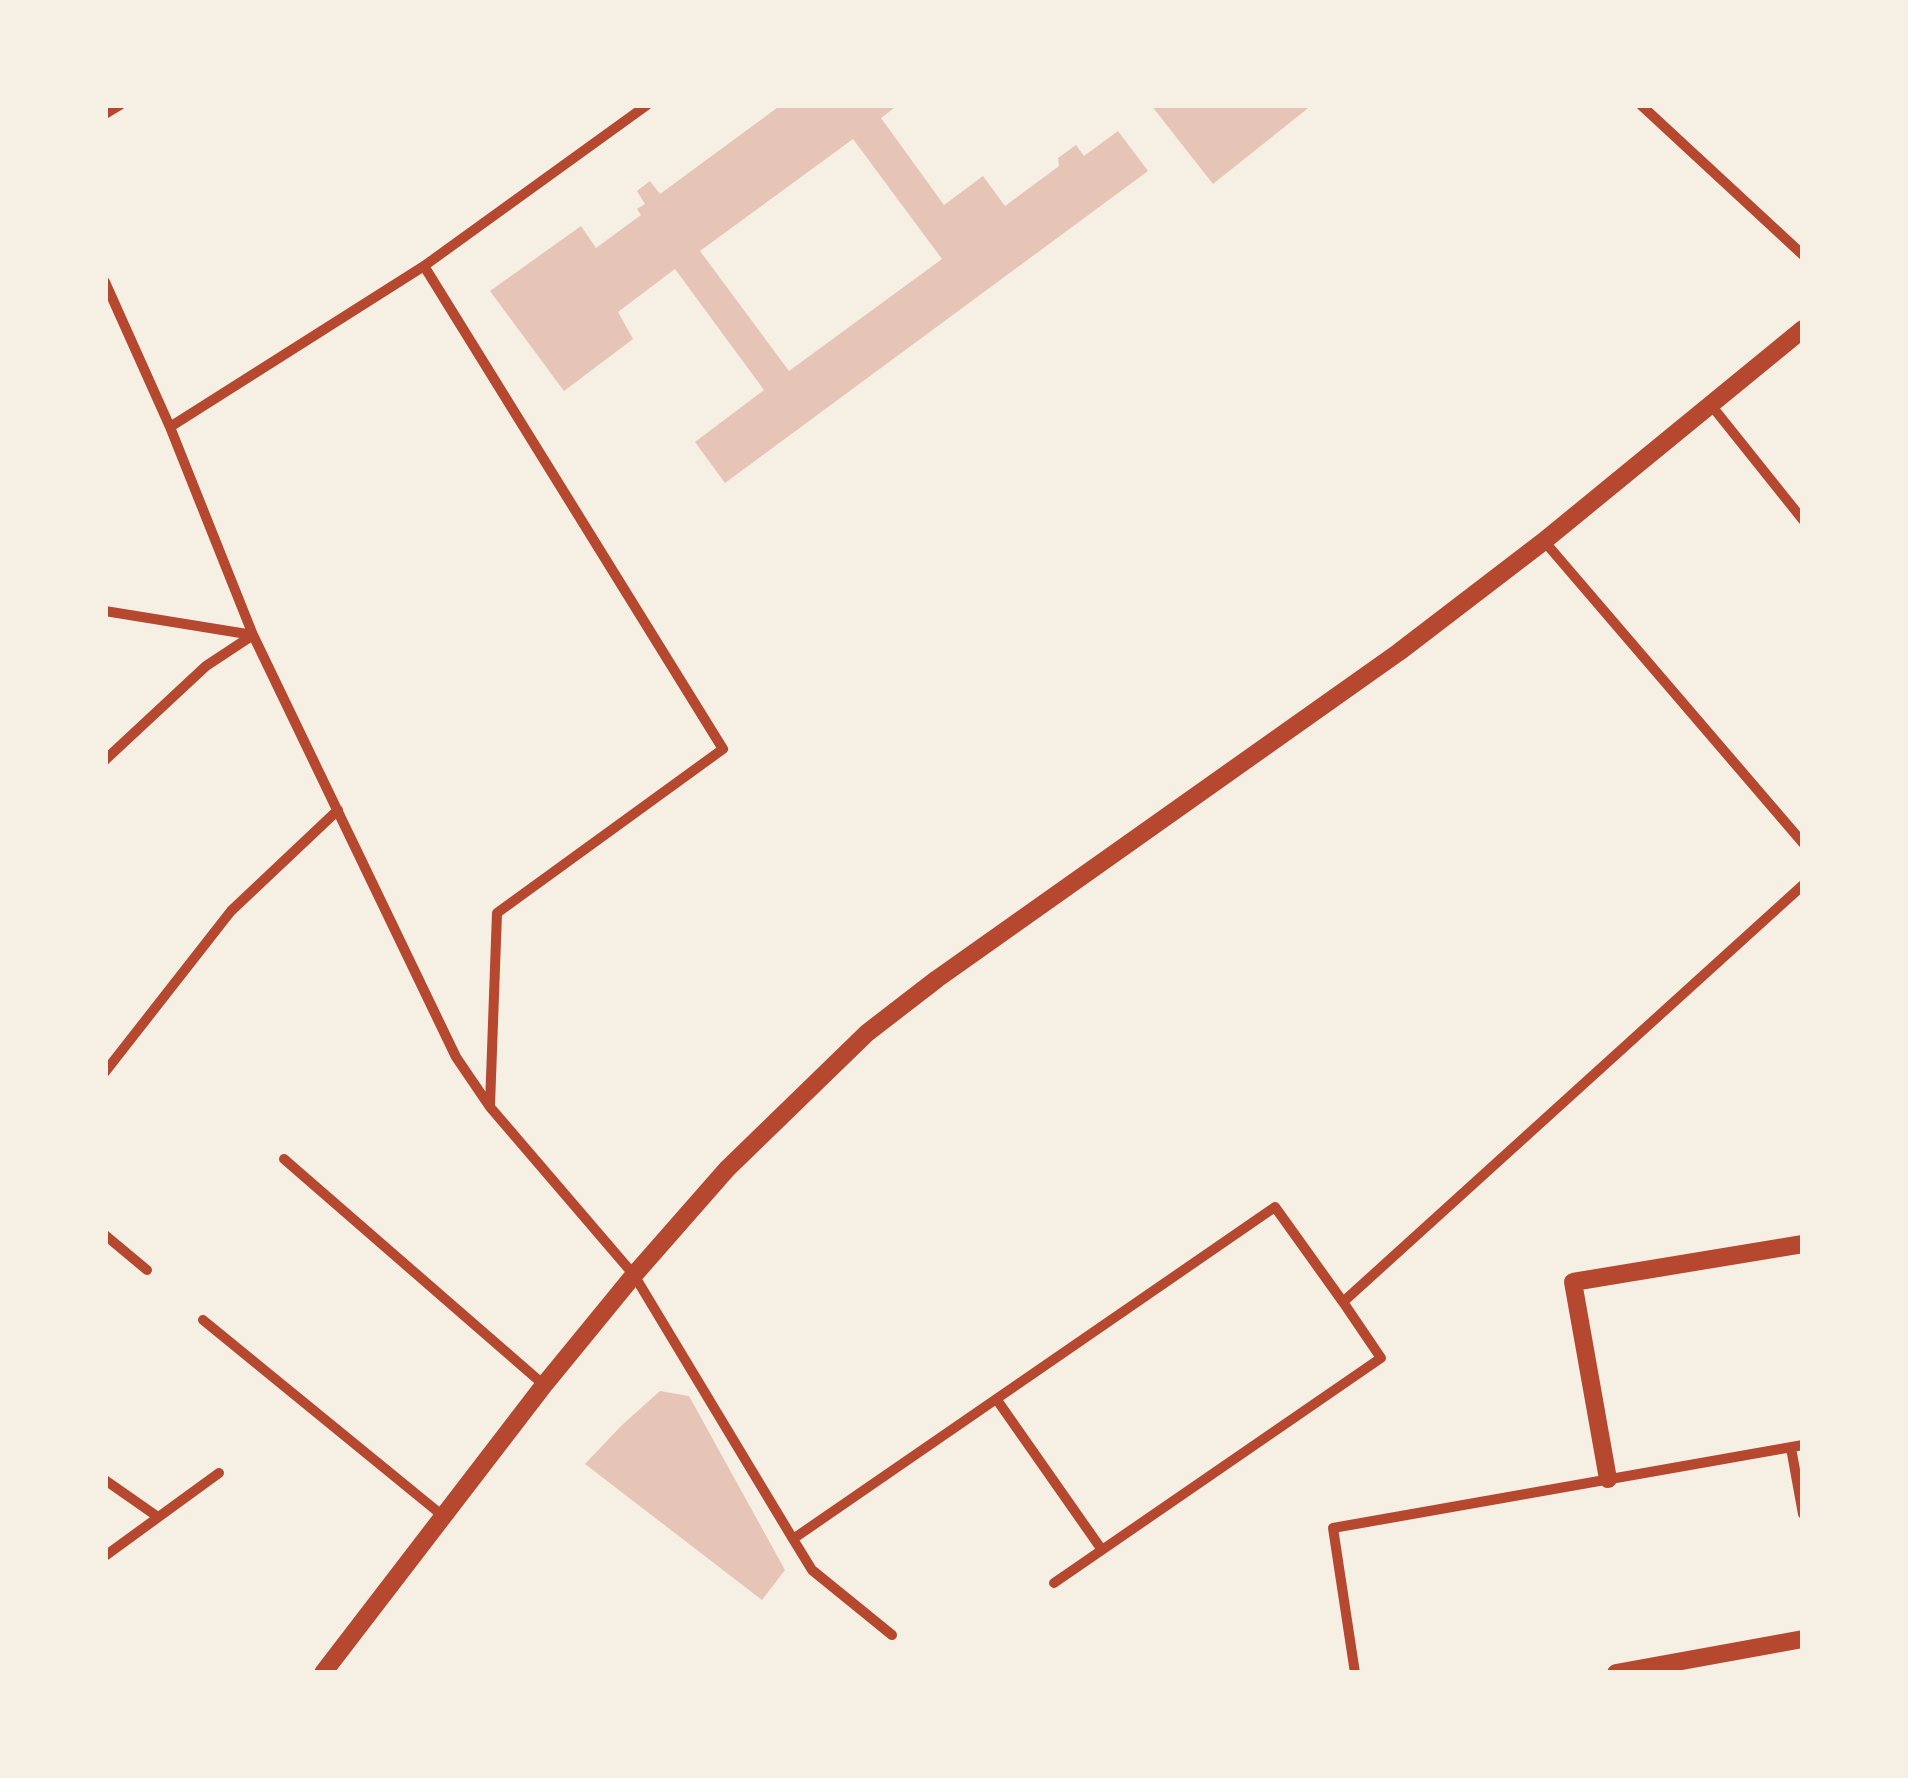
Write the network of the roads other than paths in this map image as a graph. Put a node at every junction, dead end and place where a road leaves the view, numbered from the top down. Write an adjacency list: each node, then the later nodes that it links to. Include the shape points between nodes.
1 (120, 105): 4 (street)
2 (647, 105): 6 (street)
3 (1640, 105): 5 (street)
4 (105, 114)
5 (1803, 254)
6 (424, 266): 10 (street); 20 (street, via 722,749 497,913)
7 (105, 282): 10 (street)
8 (1803, 330): 9 (street)
9 (1711, 404): 11 (street); 12 (street)
10 (170, 426): 14 (street)
11 (1803, 520)
12 (1544, 541): 17 (street); 25 (street, via 1400,652 866,1033 727,1169)
13 (105, 611): 14 (street)
14 (254, 635): 15 (street, via 206,666); 16 (street)
15 (105, 760)
16 (338, 810): 19 (street, via 231,911); 20 (street, via 456,1058)
17 (1803, 843)
18 (1803, 885): 26 (street)
19 (105, 1072)
20 (490, 1107): 25 (street)
21 (284, 1160): 28 (street)
22 (105, 1236): 24 (street)
23 (1803, 1244): 32 (street, via 1572,1282)
24 (147, 1270)
25 (634, 1275): 28 (street); 37 (street)
26 (1343, 1302): 29 (street, via 1274,1207); 38 (street, via 1381,1358)
27 (204, 1320): 35 (street)
28 (544, 1384): 35 (street)
29 (997, 1400): 37 (street); 38 (street)
30 (1797, 1446): 32 (street); 34 (street)
31 (219, 1473): 36 (street)
32 (1608, 1479): 44 (street, via 1333,1528)
33 (105, 1480): 36 (street)
34 (1803, 1514)
35 (443, 1516): 43 (street)
36 (158, 1517): 39 (street)
37 (793, 1539): 41 (street, via 812,1570)
38 (1102, 1550): 40 (street)
39 (105, 1556)
40 (1054, 1583)
41 (892, 1635)
42 (1803, 1638): 45 (street)
43 (324, 1673)
44 (1356, 1673)
45 (1616, 1673)

